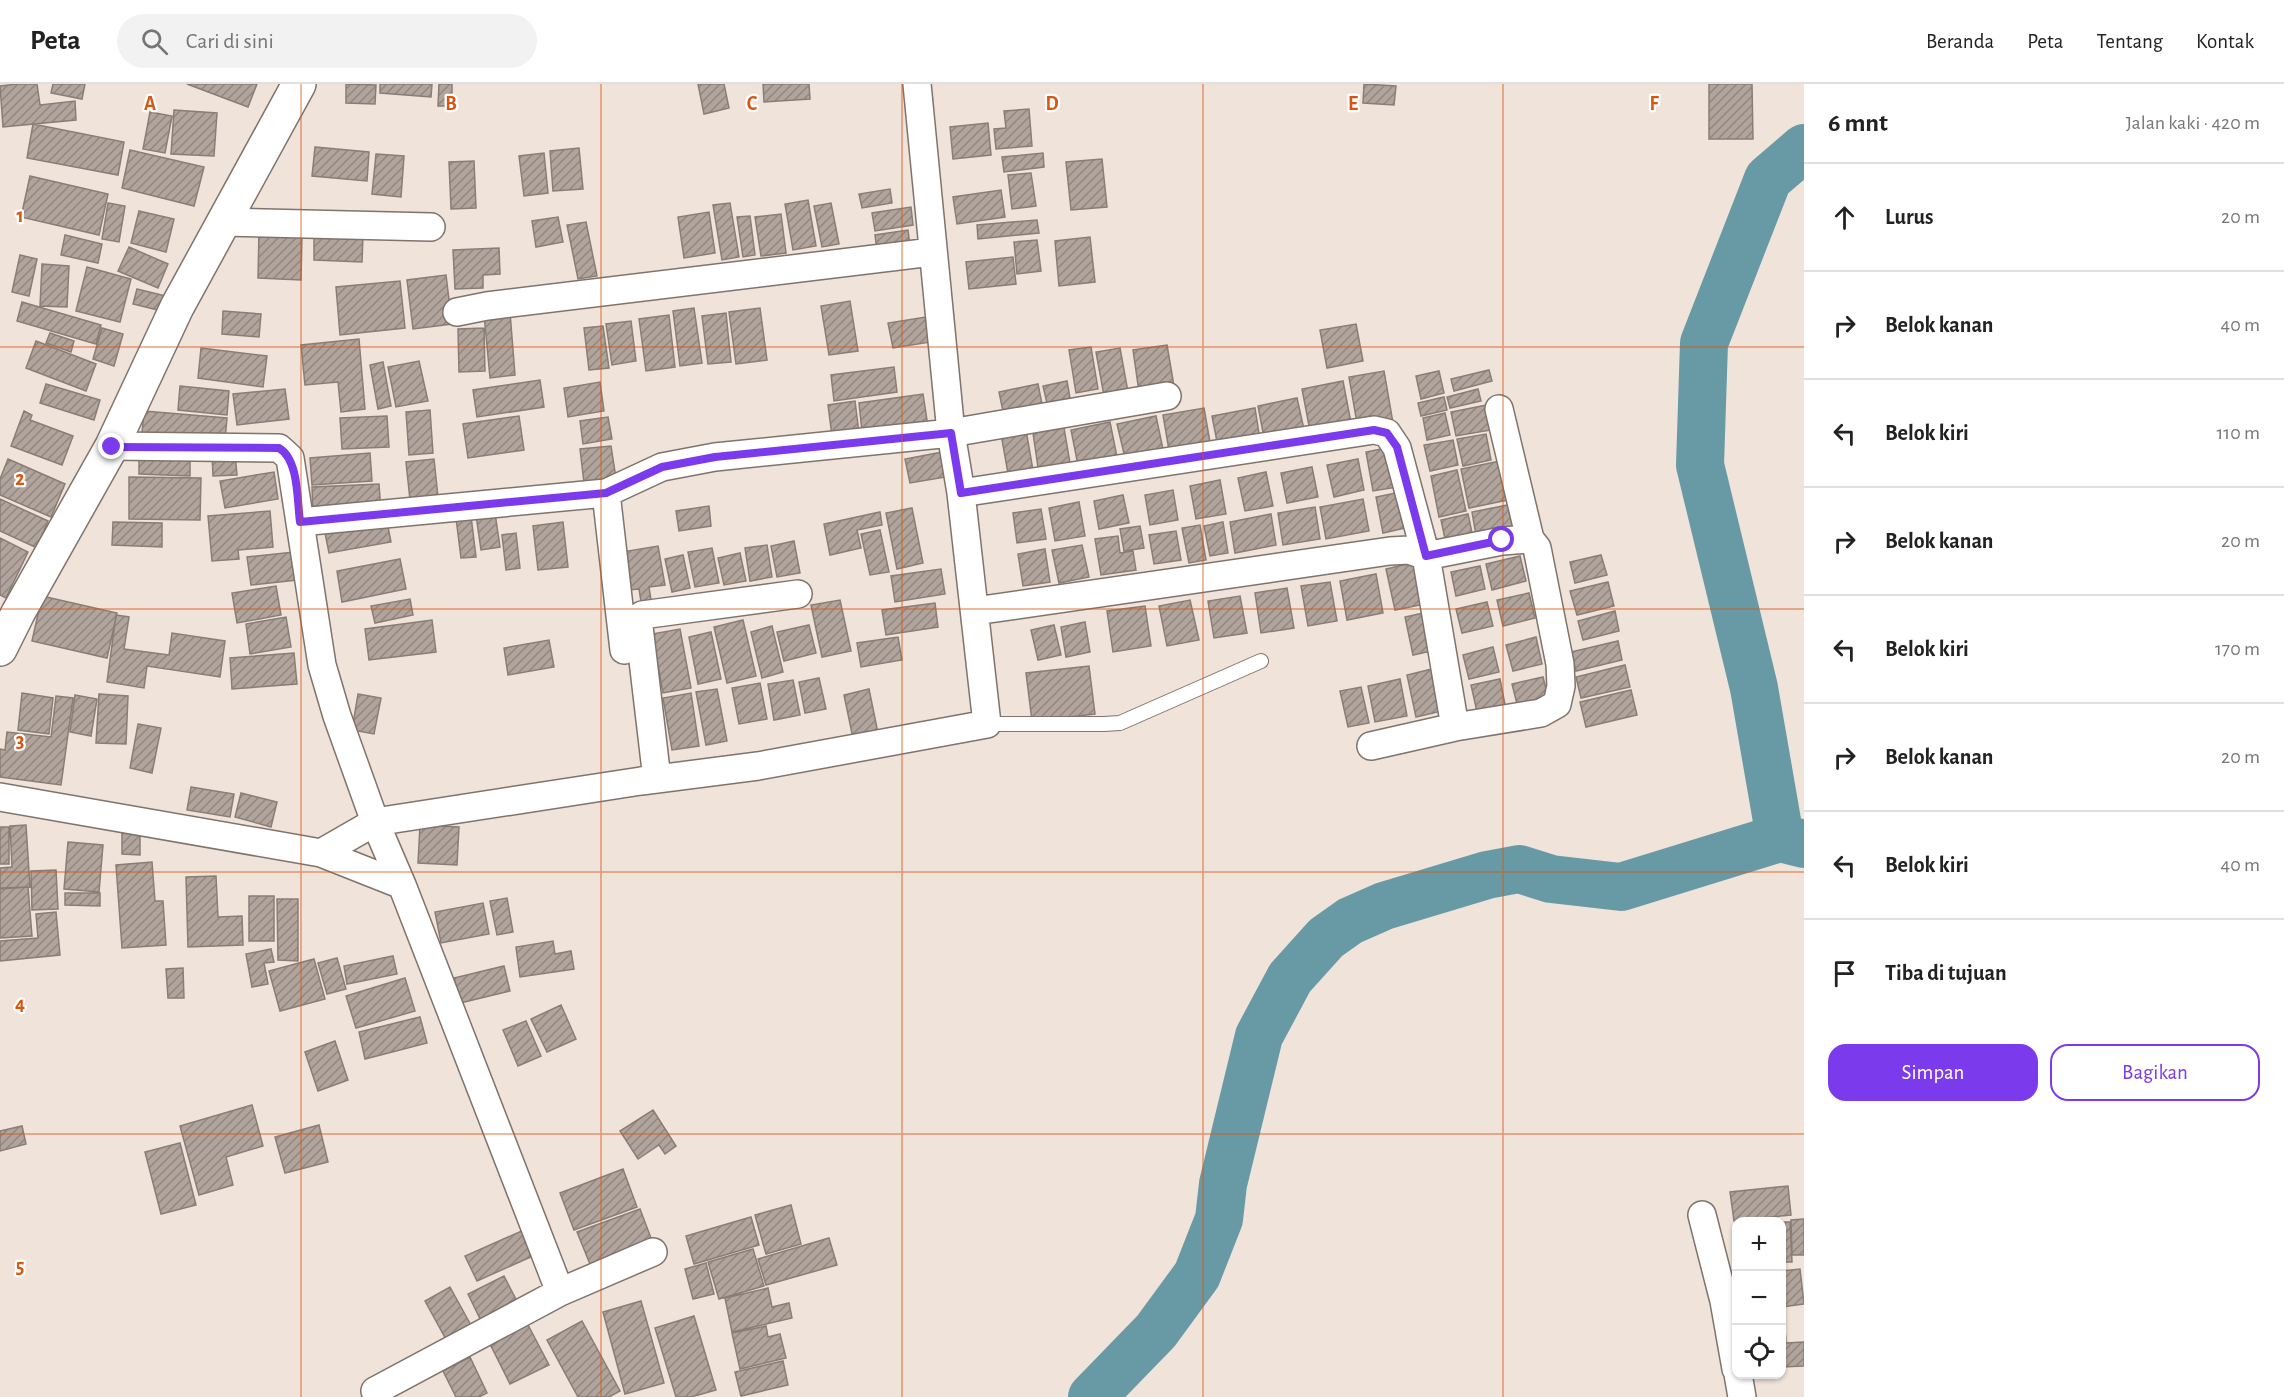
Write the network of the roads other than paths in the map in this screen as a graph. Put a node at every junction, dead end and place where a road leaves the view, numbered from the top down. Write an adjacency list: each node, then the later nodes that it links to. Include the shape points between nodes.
1 (299, 84): 3 (street)
2 (917, 84): 5 (street)
3 (223, 222): 4 (street); 10 (street, via 177,307)
4 (431, 227)
5 (932, 252): 6 (street); 9 (street)
6 (457, 312)
7 (1167, 396): 9 (street)
8 (1499, 409): 14 (street)
9 (951, 433): 11 (street, via 715,457 662,467); 12 (street)
10 (112, 447): 13 (street, via 279,448 292,464); 17 (street)
11 (606, 493): 13 (street); 24 (street)
12 (961, 493): 15 (street, via 1374,430 1387,433 1397,447); 18 (street)
13 (300, 522): 26 (street, via 322,665)
14 (1530, 539): 15 (street, via 1502,540); 22 (street, via 1537,548 1560,664 1562,686 1557,704 1541,713)
15 (1426, 556): 18 (street, via 1409,550 1390,551); 22 (street)
16 (798, 594): 24 (street, via 638,618)
17 (9, 609): 19 (street)
18 (975, 611): 21 (street)
19 (0, 649)
20 (1262, 661): 21 (lane, via 1120,723)
21 (987, 724): 24 (street, via 758,766)
22 (1455, 728): 23 (street)
23 (1371, 746)
24 (649, 780): 26 (street)
25 (0, 797): 27 (street)
26 (375, 822): 27 (street); 28 (street)
27 (321, 853): 28 (street)
28 (402, 885): 31 (street)
29 (1702, 1215): 32 (street)
30 (653, 1252): 31 (street)
31 (560, 1292): 34 (street)
32 (1732, 1343)
33 (1738, 1379): 35 (street)
34 (375, 1391)
35 (1742, 1397)

